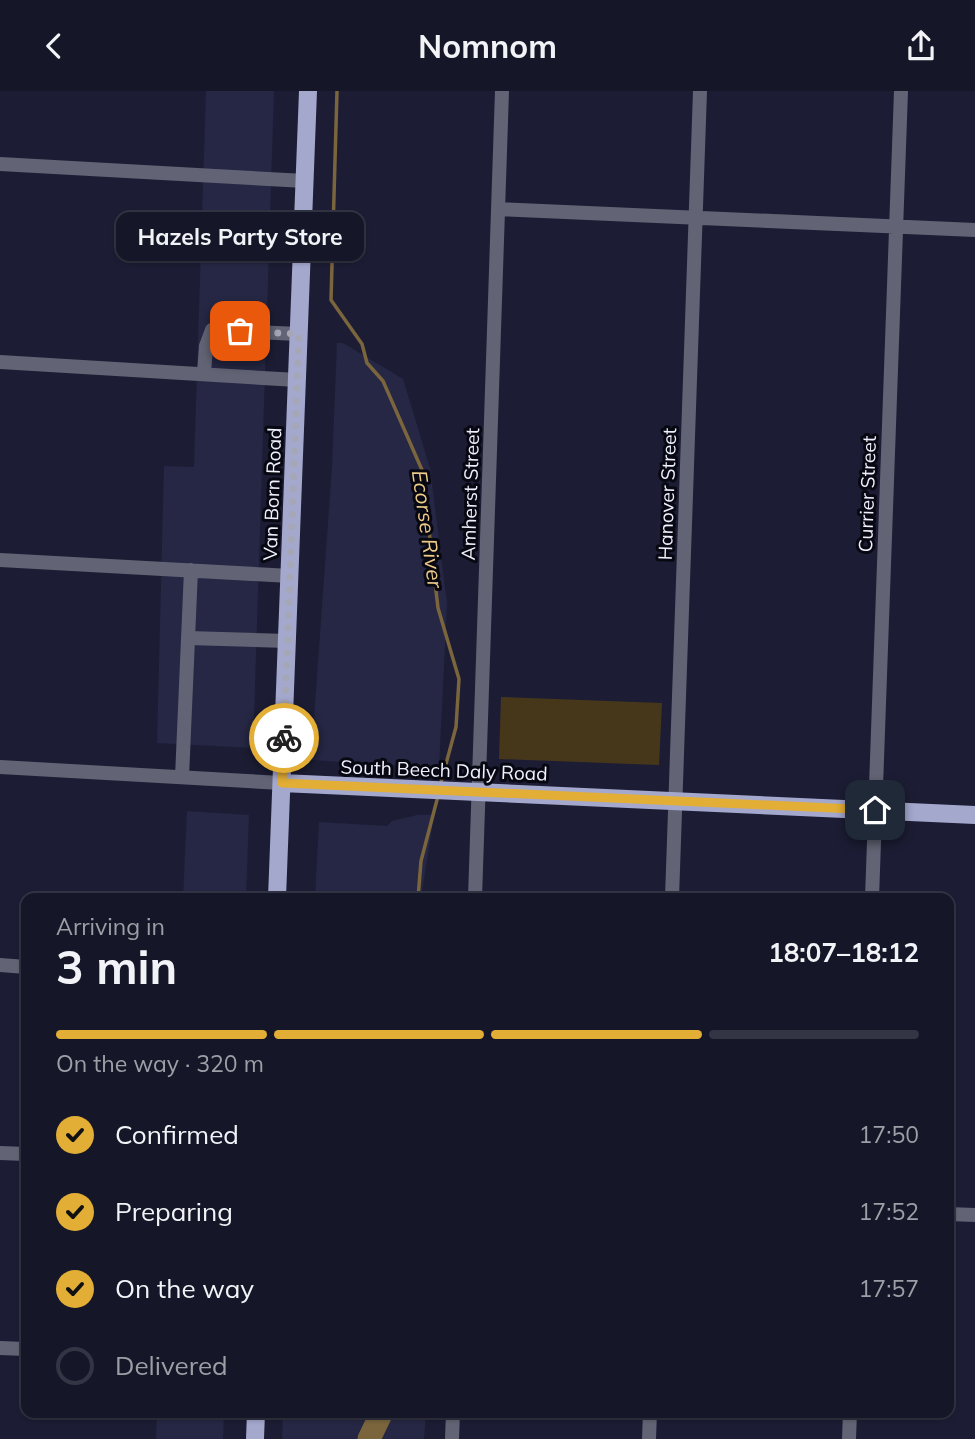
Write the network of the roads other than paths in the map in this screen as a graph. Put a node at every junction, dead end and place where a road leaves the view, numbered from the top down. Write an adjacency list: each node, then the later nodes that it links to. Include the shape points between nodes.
1 (308, 91): 6 (main road, Van Born Road)
2 (502, 91): 7 (street, Amherst Street)
3 (700, 91): 8 (street, Hanover Street)
4 (901, 91): 9 (street, Currier Street)
5 (0, 164): 6 (street)
6 (305, 181): 11 (main road, Van Born Road)
7 (498, 209): 8 (street); 23 (street, Amherst Street)
8 (696, 218): 9 (street); 24 (street, Hanover Street)
9 (895, 227): 10 (street); 25 (street, Currier Street)
10 (975, 230)
11 (299, 334): 13 (street, via 212,330); 14 (main road, Van Born Road)
12 (0, 362): 13 (street)
13 (204, 374): 14 (street)
14 (297, 380): 17 (main road, Van Born Road)
15 (0, 560): 16 (street)
16 (191, 570): 17 (street); 18 (street)
17 (290, 576): 19 (main road, Van Born Road)
18 (188, 638): 19 (street); 21 (street)
19 (287, 641): 22 (main road, Van Born Road)
20 (0, 767): 21 (street, South Beech Daly Road)
21 (182, 777): 22 (street, South Beech Daly Road)
22 (282, 783): 23 (main road, South Beech Daly Road); 27 (main road, Van Born Road)
23 (478, 792): 24 (main road, South Beech Daly Road); 28 (street, Amherst Street)
24 (676, 801): 25 (main road, South Beech Daly Road); 29 (street, Hanover Street)
25 (875, 810): 26 (main road, South Beech Daly Road); 30 (street, Currier Street)
26 (975, 815)
27 (277, 893)
28 (475, 893)
29 (672, 893)
30 (872, 893)
31 (0, 965): 32 (street)
32 (21, 967)
33 (0, 1153): 34 (street)
34 (21, 1154)
35 (954, 1214): 36 (street)
36 (975, 1215)
37 (0, 1348): 38 (street)
38 (21, 1349)
39 (256, 1418): 43 (main road)
40 (453, 1418): 44 (street)
41 (650, 1418): 45 (street)
42 (850, 1418): 46 (street)
43 (255, 1439)
44 (452, 1439)
45 (649, 1439)
46 (849, 1439)

